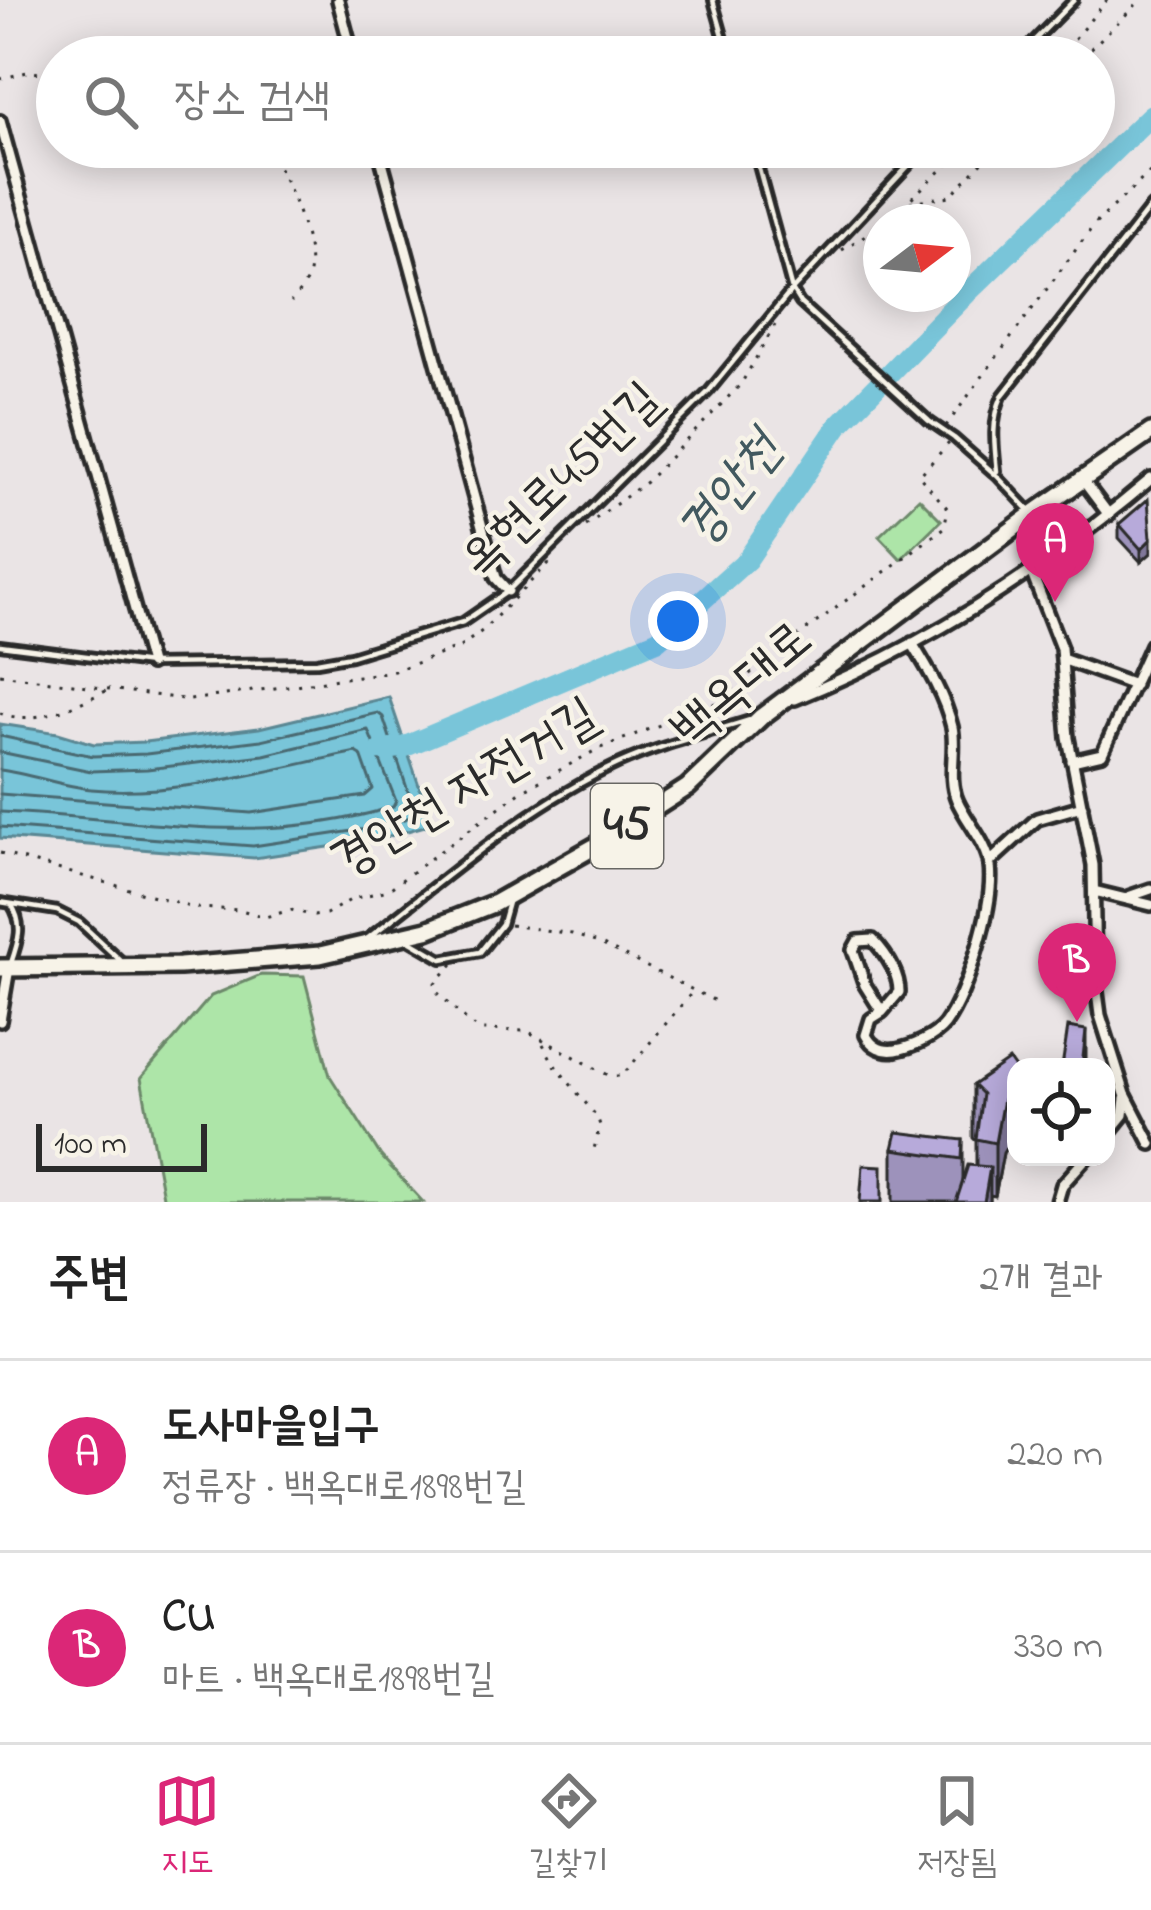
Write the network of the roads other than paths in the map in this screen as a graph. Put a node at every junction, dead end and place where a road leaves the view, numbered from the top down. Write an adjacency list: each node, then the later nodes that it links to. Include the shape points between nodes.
1 (338, 0): 4 (street)
2 (713, 0): 5 (lane)
3 (1074, 0): 6 (lane)
4 (347, 36)
5 (723, 36)
6 (1039, 36)
7 (0, 121): 25 (street)
8 (384, 168): 20 (street, via 496,578)
9 (759, 168): 12 (lane)
10 (907, 168): 12 (lane, 옥현로45번길)
11 (1151, 206): 14 (lane, via 1003,396 993,436)
12 (792, 290): 14 (lane); 20 (lane, 옥현로45번길, via 709,391)
13 (1151, 432): 15 (main road, 백옥대로 / 45)
14 (997, 476): 17 (lane)
15 (1082, 479): 17 (main road, 백옥대로 / 45); 18 (street)
16 (1151, 479): 18 (street)
17 (1033, 514): 27 (main road, 백옥대로 / 45)
18 (1109, 515): 19 (street)
19 (1031, 571): 21 (street); 24 (street)
20 (508, 591): 25 (lane, 옥현로45번길, via 463,622 351,656)
21 (912, 644): 27 (street); 30 (street, via 952,728 956,799)
22 (0, 645): 25 (lane, 옥현로45번길)
23 (1151, 645): 26 (street)
24 (1062, 659): 26 (street); 28 (street)
25 (150, 664)
26 (1134, 685): 28 (street, via 1102,754)
27 (767, 712): 33 (main road, 백옥대로 / 45, via 688,787); 39 (lane, via 585,782 502,834)
28 (1072, 761): 29 (street)
29 (1082, 806): 30 (street, via 1037,819); 32 (street)
30 (990, 862): 42 (street, via 974,962 944,1025 886,1051 866,1035)
31 (1151, 889): 34 (street)
32 (1094, 891): 34 (street); 44 (street, via 1097,998)
33 (510, 895): 38 (main road, 백옥대로 / 45); 38 (lane, via 502,924 480,952 430,954)
34 (1125, 898): 37 (street)
35 (0, 902): 36 (lane)
36 (10, 904): 40 (lane, via 79,922); 41 (lane, via 20,918 18,944)
37 (1151, 905)
38 (405, 937): 39 (main road, 백옥대로 / 45)
39 (355, 949): 40 (main road, 백옥대로 / 45)
40 (131, 967): 41 (main road, 백옥대로 / 45)
41 (4, 968): 43 (street)
42 (882, 1012): 42 (street, via 855,962 858,941 872,940 899,981)
43 (0, 1021)
44 (1125, 1094): 45 (street); 46 (street)
45 (1115, 1125)
46 (1151, 1144)
47 (1079, 1166): 48 (street)
48 (1057, 1202)

